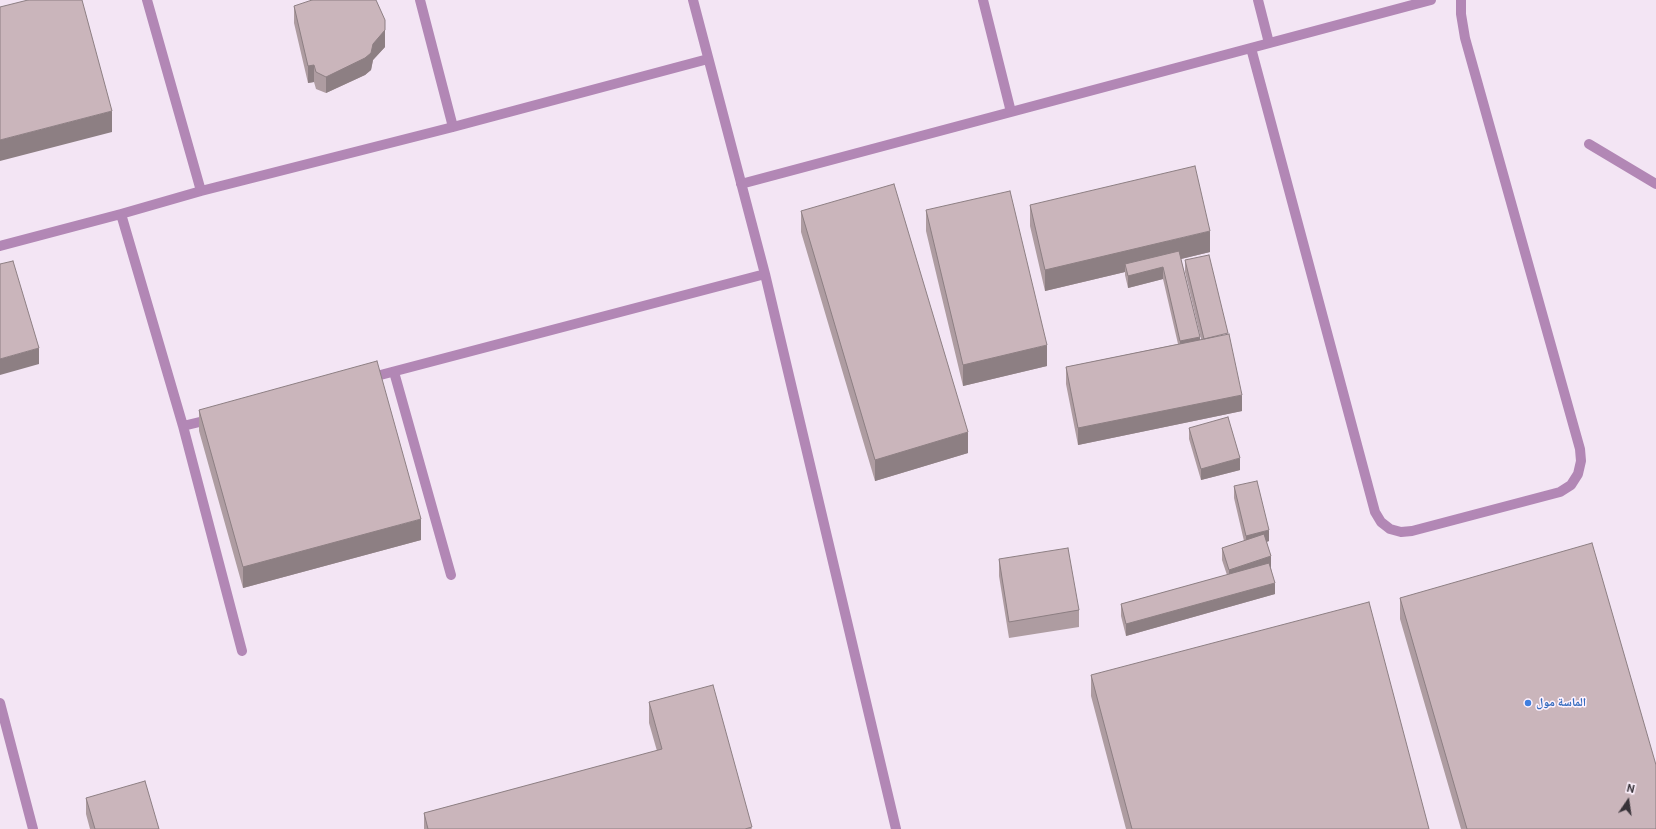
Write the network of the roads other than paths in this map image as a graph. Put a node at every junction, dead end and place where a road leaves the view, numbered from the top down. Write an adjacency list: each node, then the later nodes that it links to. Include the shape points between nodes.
1 (147, 0): 16 (street)
2 (420, 0): 12 (street)
3 (693, 0): 10 (street)
4 (983, 0): 11 (street)
5 (1258, 0): 8 (street)
6 (1431, 0): 8 (street)
7 (1462, 0): 9 (street, via 1465,38 1580,449 1581,461 1578,474 1571,485 1560,492 1412,531 1390,529 1381,522 1375,512)
8 (1269, 44): 9 (street)
9 (1251, 48): 11 (street)
10 (708, 59): 12 (street); 14 (street)
11 (1011, 112): 14 (street)
12 (453, 127): 16 (street)
13 (1589, 144): 15 (street)
14 (741, 184): 19 (street)
15 (1656, 184)
16 (201, 191): 17 (street)
17 (121, 214): 18 (street); 23 (street)
18 (0, 246)
19 (765, 274): 20 (street); 29 (street)
20 (394, 372): 21 (street); 24 (street)
21 (356, 382)
22 (221, 416): 23 (street)
23 (183, 426): 25 (street)
24 (451, 575)
25 (242, 651)
26 (0, 703): 27 (street)
27 (5, 739): 28 (street)
28 (33, 829)
29 (896, 829)

